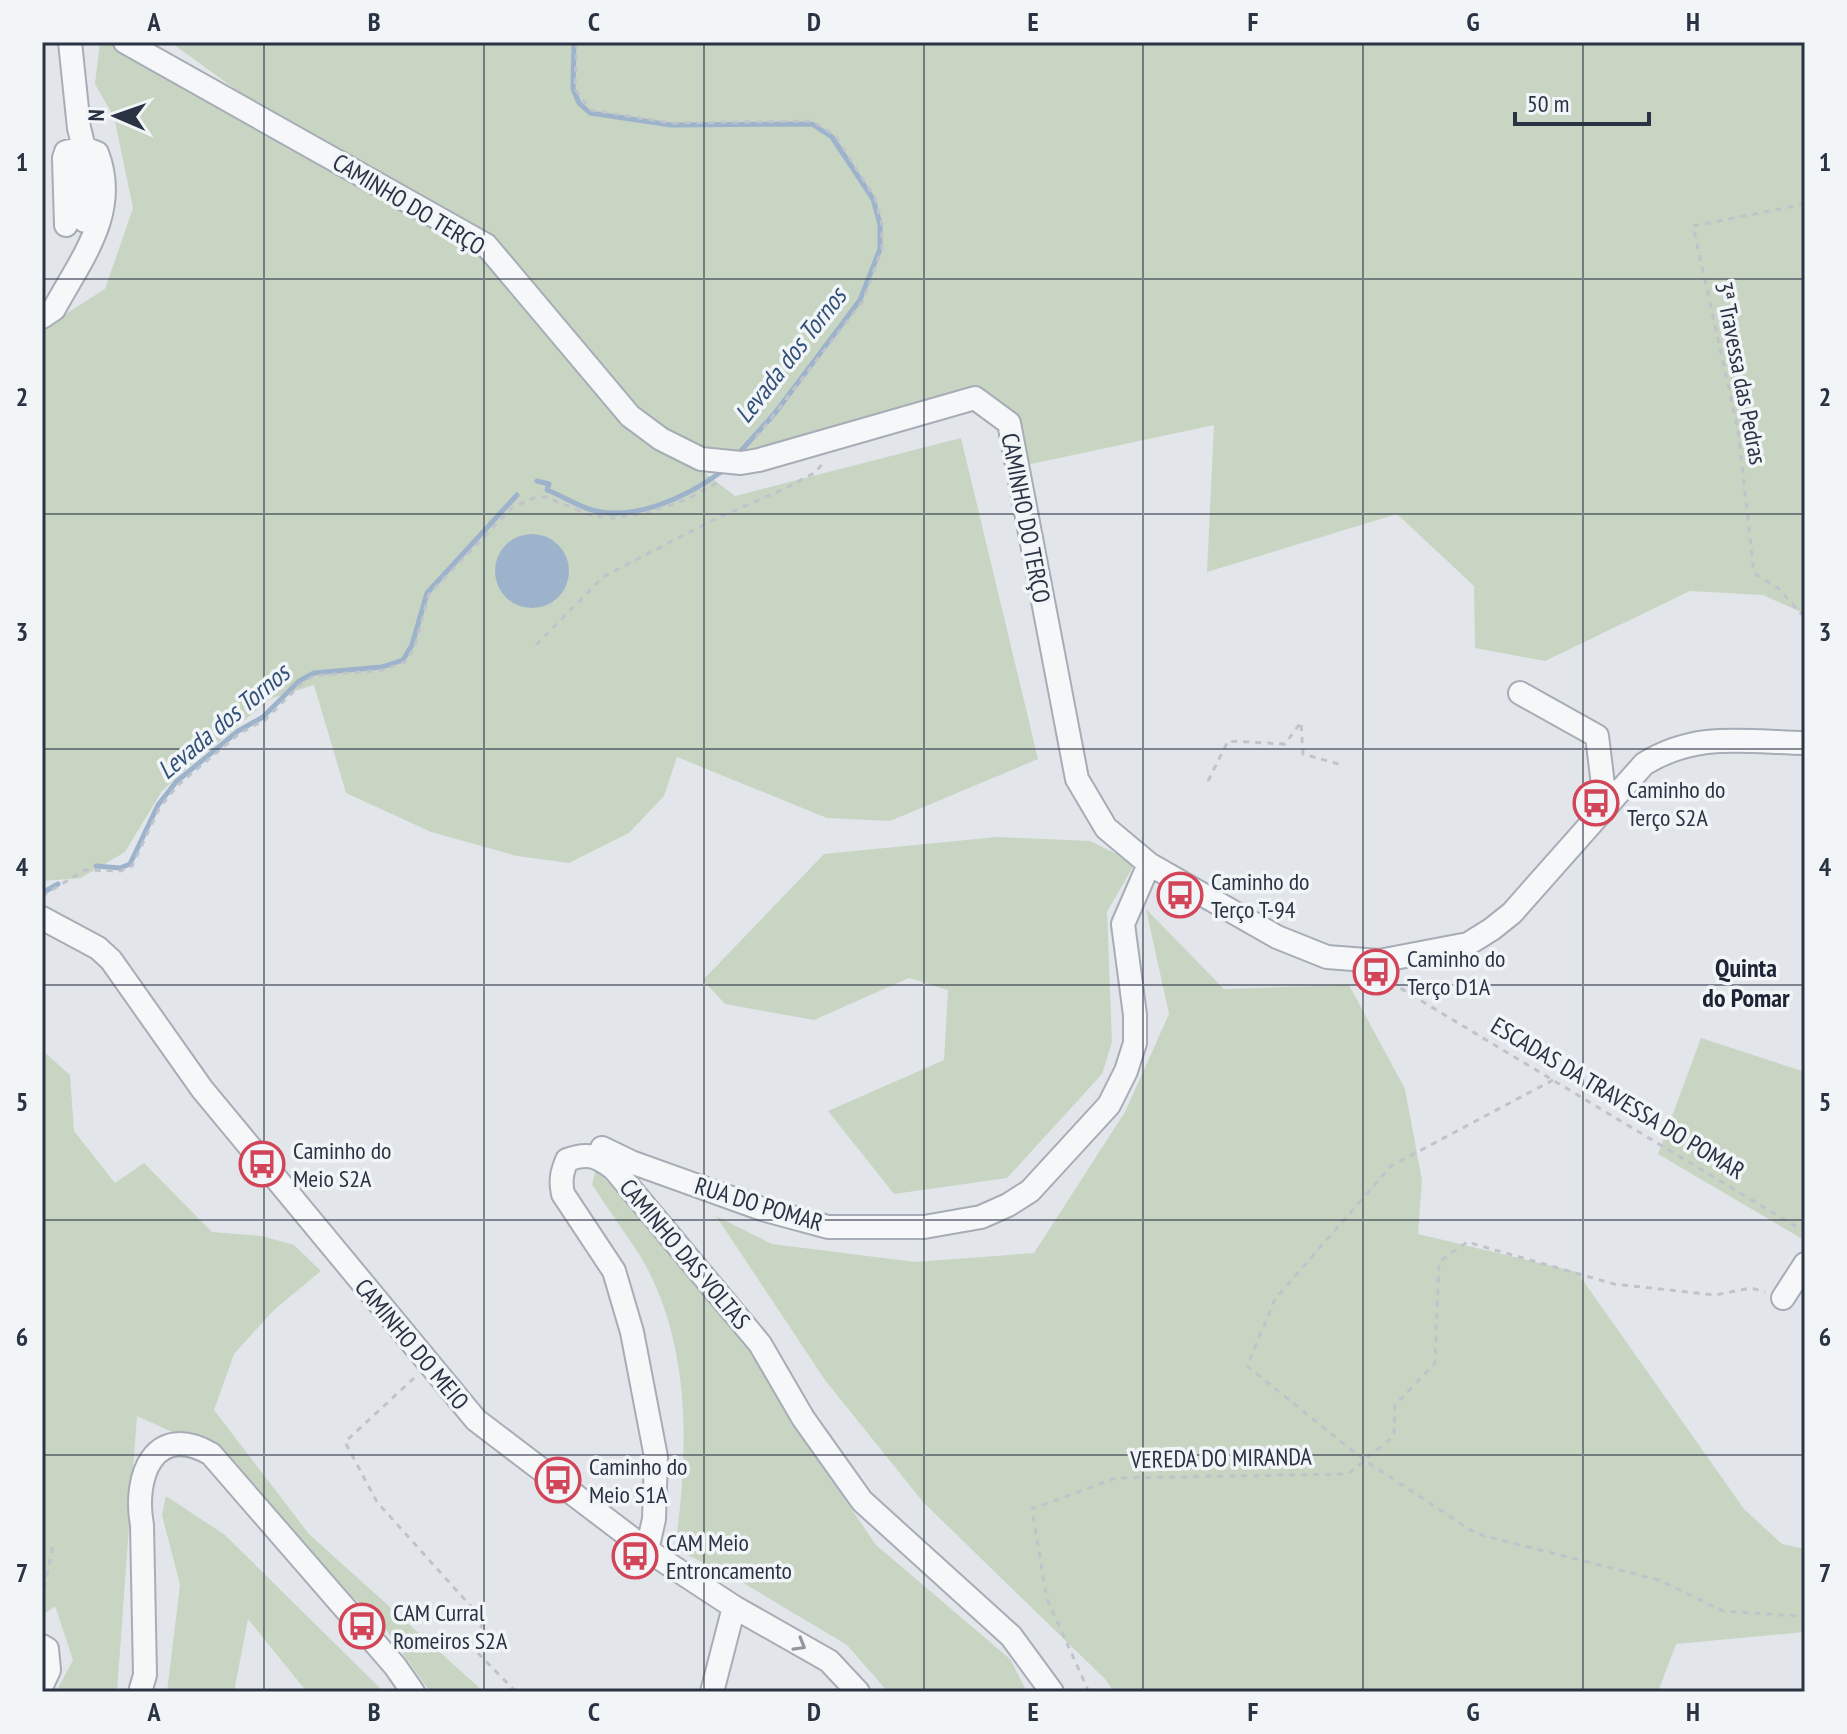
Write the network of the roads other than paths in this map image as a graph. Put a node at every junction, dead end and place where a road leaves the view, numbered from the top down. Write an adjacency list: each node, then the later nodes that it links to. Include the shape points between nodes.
1 (70, 42): 3 (street)
2 (125, 42): 9 (street, CAMINHO DO TERÇO, via 486,245 630,416 701,459 741,463 975,398 1009,423 1077,779 1106,828)
3 (84, 148): 4 (street, via 66,152 64,158); 5 (street, via 97,153 103,168 100,227 54,309)
4 (76, 223)
5 (42, 317)
6 (1520, 693): 8 (street, via 1597,736 1603,785)
7 (1805, 743): 8 (street, CAMINHO DO TERÇO, via 1701,741 1670,748 1644,764)
8 (1614, 796): 9 (street, CAMINHO DO TERÇO, via 1492,929 1468,944 1379,961 1327,957 1277,937)
9 (1149, 864): 11 (street, RUA DO POMAR, via 1123,924 1135,1015 1135,1043 1126,1071 1109,1105 1030,1191 1008,1205 981,1217 924,1227 828,1227 762,1209 581,1141 568,1144)
10 (42, 918): 14 (street, CAMINHO DO MEIO, via 111,960 202,1089 476,1420)
11 (567, 1160): 14 (street, via 560,1180 563,1194 614,1271 644,1387 658,1484); 22 (street, CAMINHO DAS VOLTAS, via 588,1154 614,1169 760,1344 803,1418 862,1501 1011,1636)
12 (1805, 1264): 13 (street)
13 (1783, 1298)
14 (647, 1550): 15 (street, CAMINHO DO MEIO)
15 (734, 1607): 20 (street); 21 (street, CAMINHO DO MEIO, one-way to 21, via 829,1661)
16 (42, 1646): 17 (street, via 49,1670)
17 (42, 1685)
18 (140, 1692): 19 (street, via 145,1675 141,1474 152,1457 181,1443 211,1454)
19 (413, 1692)
20 (712, 1692)
21 (858, 1692)
22 (1052, 1692)

